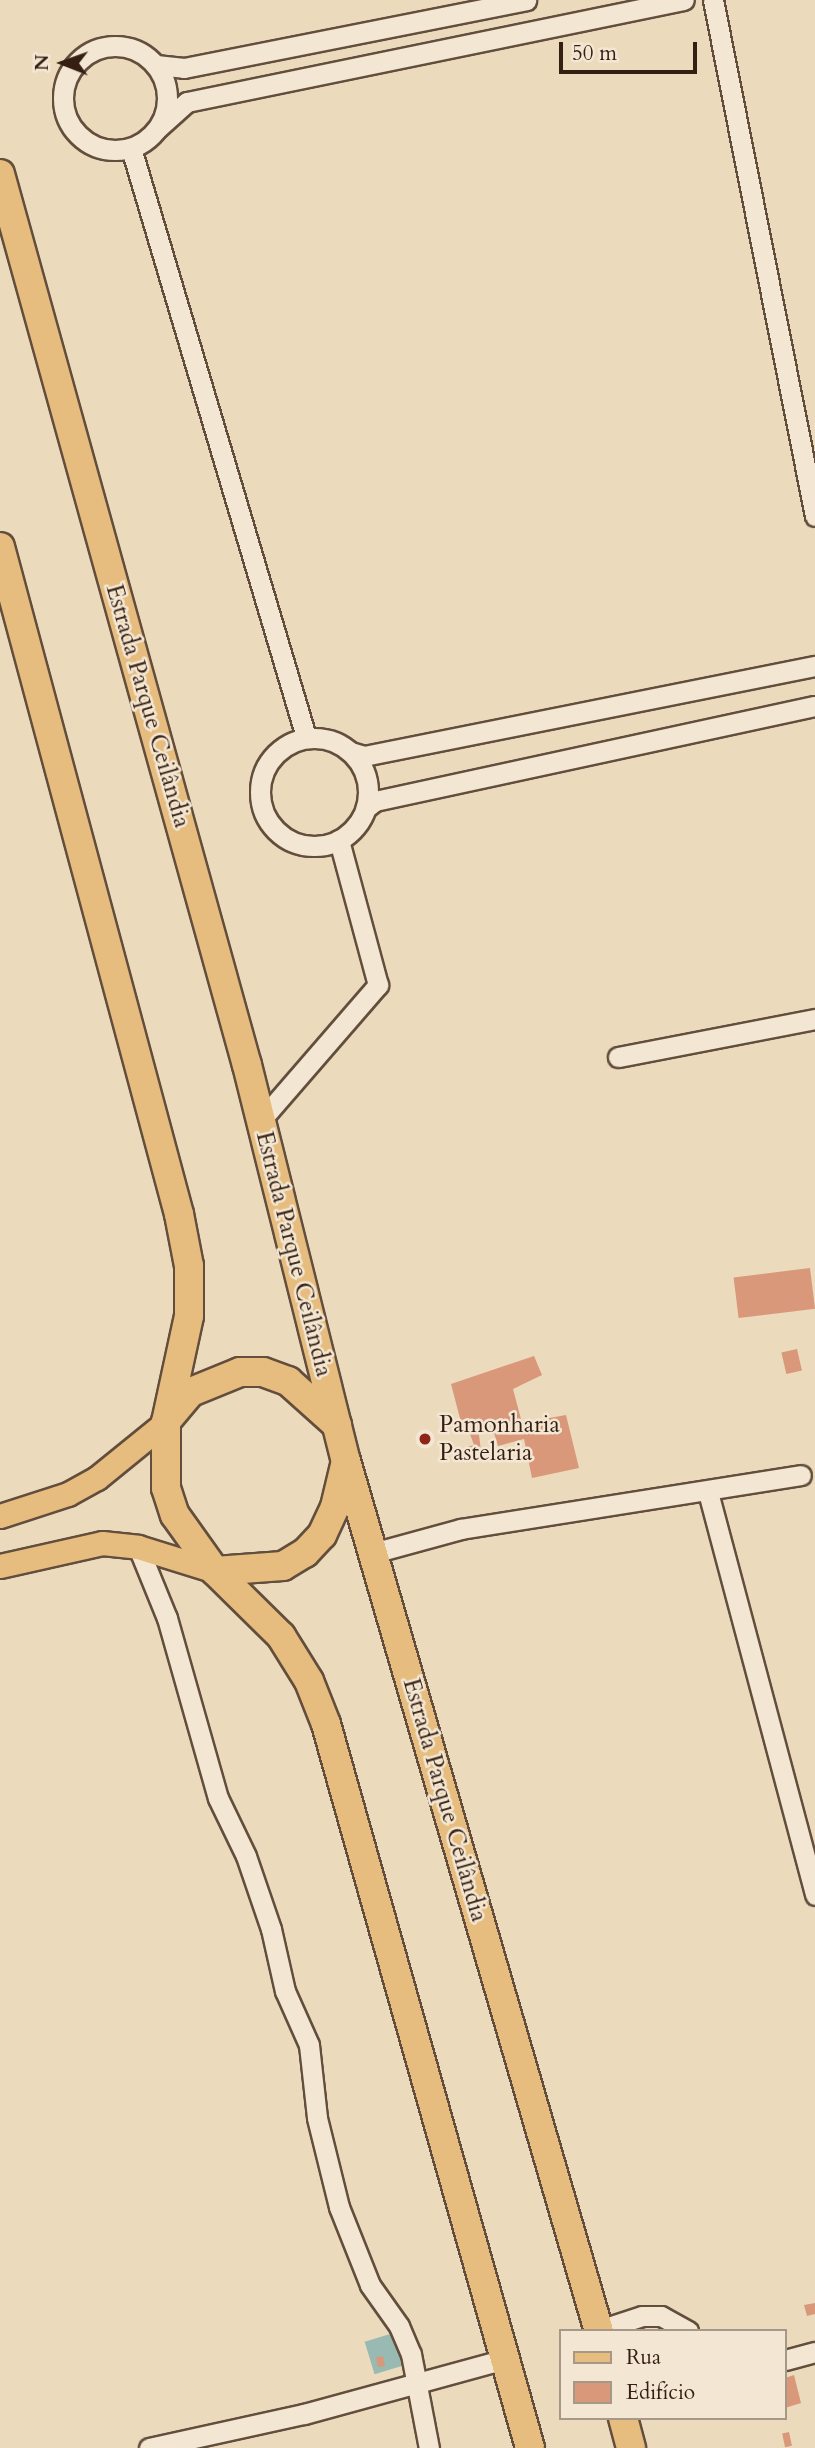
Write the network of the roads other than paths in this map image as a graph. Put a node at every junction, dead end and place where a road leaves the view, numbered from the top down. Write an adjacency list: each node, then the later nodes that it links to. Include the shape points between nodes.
1 (526, 0): 4 (street, via 184,68)
2 (684, 0): 5 (street, via 187,102)
3 (713, 0): 8 (street)
4 (156, 65): 5 (street, via 167,96); 6 (street, via 128,47 95,49 80,59 63,90 64,108 82,139 97,147)
5 (158, 128): 6 (street)
6 (131, 148): 12 (street)
7 (0, 174): 18 (highway, Estrada Parque Ceilândia)
8 (815, 516)
9 (0, 547): 19 (highway, via 184,1240 190,1316)
10 (815, 666): 13 (street, via 364,756)
11 (815, 706): 14 (street, via 375,801)
12 (306, 737): 13 (street, via 324,738); 15 (street, via 274,754 259,786 260,804 267,820 294,843 311,847)
13 (351, 752): 14 (street, via 365,772)
14 (366, 808): 15 (street, via 358,825)
15 (339, 840): 18 (street, via 378,985)
16 (815, 1019): 17 (street)
17 (618, 1057)
18 (261, 1121): 20 (highway, Estrada Parque Ceilândia)
19 (166, 1422): 20 (highway, via 191,1392 240,1372 263,1372 288,1381); 24 (main road, via 97,1478 68,1494); 28 (highway, via 166,1488 175,1515)
20 (337, 1425): 21 (highway, Estrada Parque Ceilândia)
21 (346, 1461): 26 (highway, Estrada Parque Ceilândia); 28 (highway, via 335,1507 322,1535 305,1553 283,1566)
22 (801, 1475): 23 (street)
23 (708, 1492): 26 (street, via 461,1529); 29 (street)
24 (0, 1516)
25 (138, 1547): 27 (main road, via 102,1544); 28 (main road); 36 (street, via 167,1618 218,1798 246,1856 271,1929 285,1991 309,2045 317,2119 339,2207 370,2285 399,2326)
26 (373, 1553): 30 (highway, Estrada Parque Ceilândia)
27 (0, 1566)
28 (215, 1571): 35 (highway, via 281,1636 309,1681 326,1724)
29 (815, 1895)
30 (599, 2329)
31 (602, 2329): 32 (street, via 642,2316 661,2316)
32 (684, 2329)
33 (815, 2352): 34 (street)
34 (787, 2359)
35 (505, 2360): 36 (street); 40 (highway)
36 (418, 2384): 38 (street); 39 (street)
37 (624, 2420): 41 (highway)
38 (149, 2448)
39 (429, 2448)
40 (530, 2448)
41 (631, 2448)

